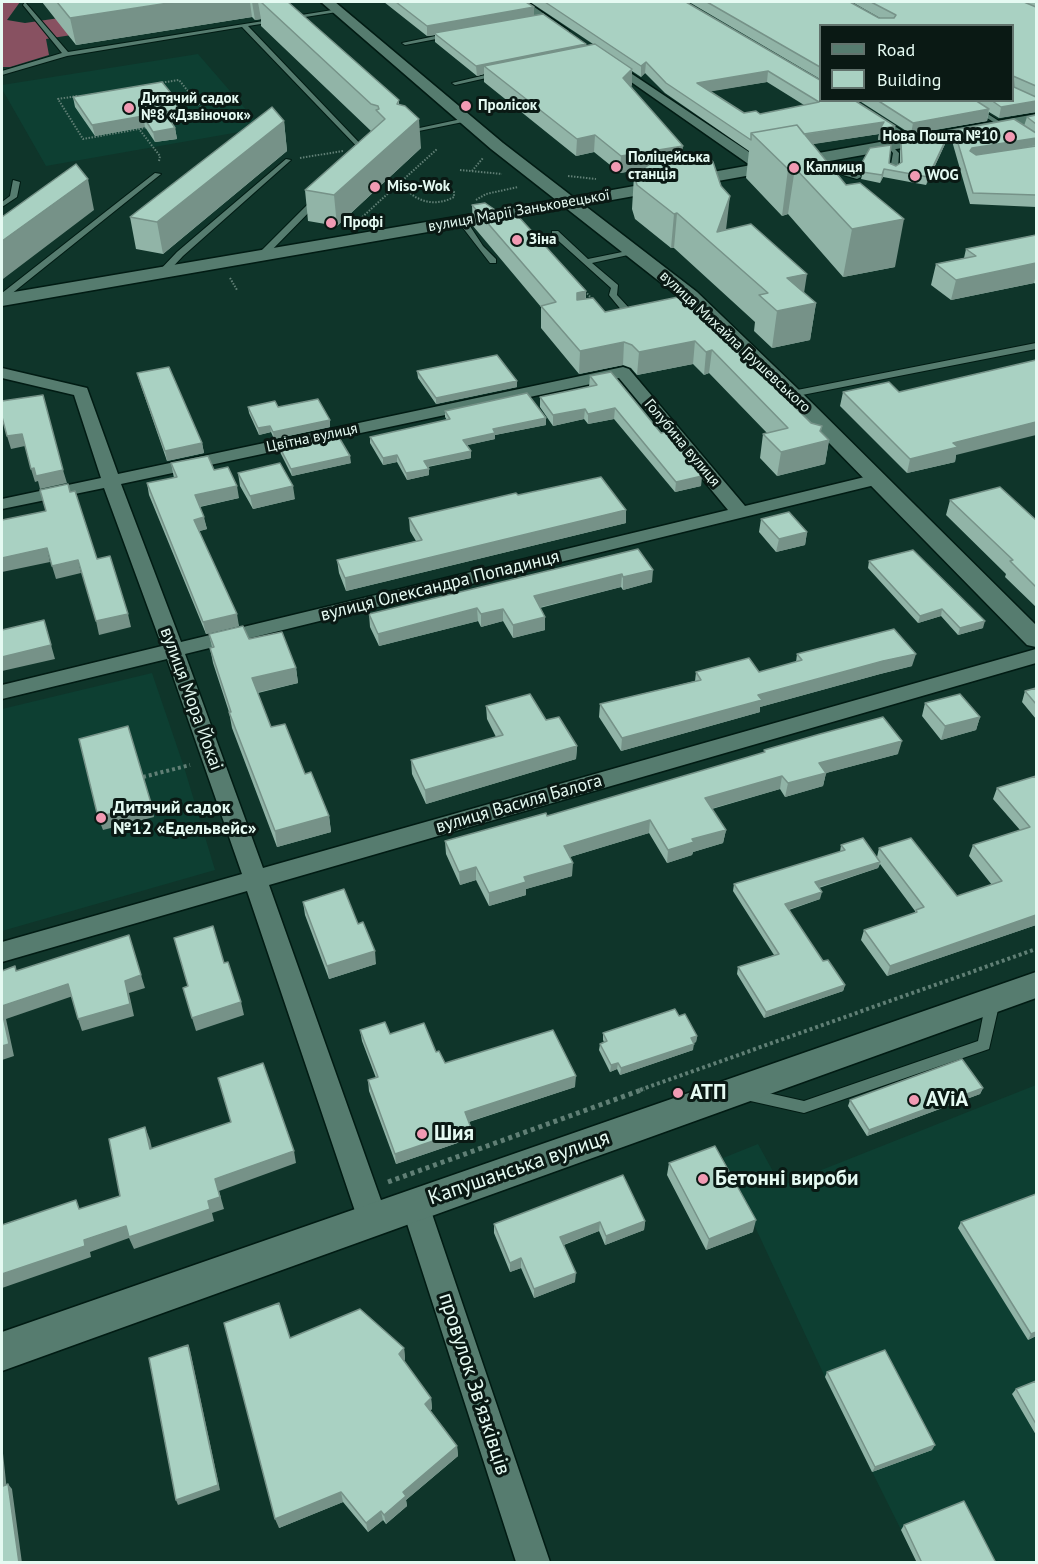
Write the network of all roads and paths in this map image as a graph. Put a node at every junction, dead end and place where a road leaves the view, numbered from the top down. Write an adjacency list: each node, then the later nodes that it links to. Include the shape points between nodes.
1 (521, 2): 6 (street, via 541,20)
2 (25, 4): 8 (lane)
3 (332, 6): 4 (lane); 18 (street, вулиця Михайла Грушевського)
4 (243, 25): 8 (lane); 25 (lane)
5 (454, 34): 7 (lane)
6 (572, 37)
7 (405, 43)
8 (66, 54): 10 (lane)
9 (599, 55): 35 (street)
10 (2, 73)
11 (503, 74): 12 (lane)
12 (455, 82)
13 (157, 83): 19 (path, via 179,80 209,117)
14 (80, 96): 22 (path, via 58,99 83,139)
15 (847, 102): 26 (street)
16 (965, 102): 20 (lane)
17 (1036, 119): 20 (street, вулиця Марії Заньковецької)
18 (466, 120): 23 (lane); 49 (street, вулиця Михайла Грушевського)
19 (162, 125)
20 (1010, 126): 26 (street, вулиця Марії Заньковецької)
21 (150, 127): 22 (path)
22 (139, 129): 30 (path)
23 (403, 132)
24 (366, 139): 25 (lane)
25 (356, 141): 27 (lane)
26 (912, 141): 29 (street, вулиця Марії Заньковецької)
27 (362, 148): 33 (path); 34 (lane, via 367,154)
28 (437, 149): 52 (path)
29 (893, 152): 31 (street, вулиця Марії Заньковецької); 36 (lane)
30 (160, 156)
31 (812, 158): 35 (street, вулиця Марії Заньковецької); 39 (lane)
32 (483, 159): 38 (path)
33 (288, 160): 58 (lane)
34 (358, 162)
35 (762, 167): 49 (street, вулиця Марії Заньковецької)
36 (891, 168)
37 (460, 170): 38 (path)
38 (471, 171): 41 (path)
39 (859, 173)
40 (157, 174): 60 (lane)
41 (507, 174)
42 (567, 176): 43 (path)
43 (599, 180)
44 (16, 182): 50 (lane, via 13,197)
45 (519, 186): 48 (path)
46 (424, 187): 46 (path, via 410,193 417,199 433,202 454,197 450,190)
47 (324, 194): 55 (lane)
48 (486, 194)
49 (572, 202): 51 (street, вулиця Марії Заньковецької); 54 (street, вулиця Михайла Грушевського)
50 (2, 205)
51 (463, 222): 55 (street, вулиця Марії Заньковецької); 56 (lane)
52 (354, 224)
53 (555, 233): 57 (lane)
54 (634, 251): 57 (lane); 67 (street, вулиця Михайла Грушевського)
55 (261, 256): 58 (street, вулиця Марії Заньковецької)
56 (493, 261)
57 (589, 261): 62 (lane, via 615,287 613,295)
58 (162, 273): 60 (street, вулиця Марії Заньковецької)
59 (582, 288): 63 (path)
60 (2, 298)
61 (637, 308): 62 (lane)
62 (626, 310): 63 (lane)
63 (606, 314)
64 (1036, 346): 67 (lane)
65 (623, 372): 69 (street, Цвітна вулиця); 71 (street, Голубина вулиця)
66 (2, 374): 69 (street, вулиця Мора Йокаі, via 81,392)
67 (792, 394): 68 (street, вулиця Михайла Грушевського)
68 (877, 479): 71 (street, вулиця Олександра Попадинця); 72 (street, вулиця Михайла Грушевського)
69 (111, 481): 70 (street, Цвітна вулиця); 73 (street, вулиця Мора Йокаі)
70 (2, 504)
71 (741, 513): 73 (street, вулиця Олександра Попадинця)
72 (1036, 639)
73 (174, 651): 75 (street, вулиця Олександра Попадинця); 76 (street, вулиця Мора Йокаі)
74 (1036, 656): 78 (street, вулиця Василя Балога)
75 (2, 692)
76 (214, 759): 77 (path); 78 (street, вулиця Мора Йокаі)
77 (143, 777)
78 (255, 879): 80 (street, вулиця Василя Балога); 83 (street, вулиця Мора Йокаі)
79 (1036, 949): 83 (path, via 717,1062)
80 (2, 952)
81 (1036, 985): 82 (street, Капушанська вулиця)
82 (416, 1204): 83 (street, Капушанська вулиця); 85 (street, провулок Звʼязківців)
83 (368, 1205): 84 (street, Капушанська вулиця)
84 (2, 1352)
85 (533, 1563)

